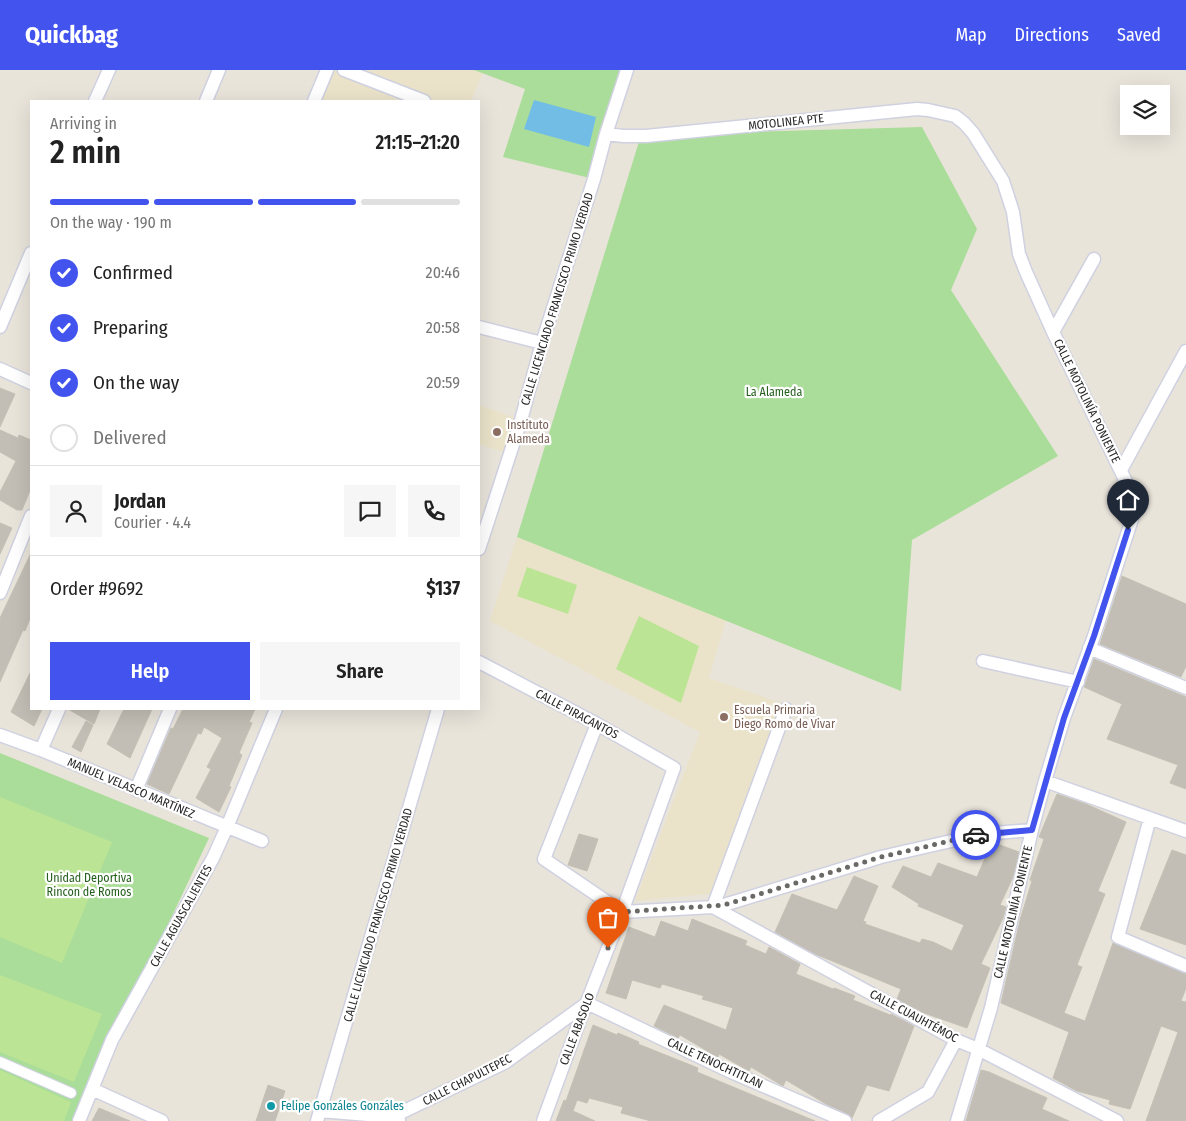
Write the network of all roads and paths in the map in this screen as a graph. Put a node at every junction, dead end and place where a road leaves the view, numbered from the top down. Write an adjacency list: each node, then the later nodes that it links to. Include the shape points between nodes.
1 (109, 70): 6 (street)
2 (219, 70): 7 (street)
3 (327, 70): 8 (street)
4 (344, 70): 9 (street)
5 (626, 70): 11 (street, CALLE LICENCIADO FRANCISCO PRIMO VERDAD)
6 (95, 100)
7 (206, 100)
8 (314, 100)
9 (421, 100)
10 (964, 123): 11 (street, MOTOLINEA PTE, via 955,116 917,109 646,136); 16 (street, CALLE MOTOLINÍA PONIENTE, via 1003,181 1019,254)
11 (606, 134): 17 (street, CALLE LICENCIADO FRANCISCO PRIMO VERDAD)
12 (30, 255): 15 (street)
13 (1094, 259): 16 (street)
14 (480, 326): 17 (street)
15 (0, 327)
16 (1053, 332): 21 (street, CALLE MOTOLINÍA PONIENTE)
17 (542, 343): 23 (street, CALLE LICENCIADO FRANCISCO PRIMO VERDAD)
18 (1186, 351): 21 (street)
19 (0, 369): 20 (street)
20 (30, 383)
21 (1122, 470): 25 (street, CALLE MOTOLINÍA PONIENTE, via 1132,494 1134,513)
22 (30, 518): 24 (street)
23 (480, 546)
24 (0, 593)
25 (1090, 648): 28 (street, CALLE MOTOLINÍA PONIENTE); 29 (street)
26 (983, 661): 28 (street)
27 (480, 663): 35 (street, CALLE PIRACANTOS)
28 (1078, 682): 39 (street, CALLE MOTOLINÍA PONIENTE)
29 (1185, 684)
30 (786, 708): 46 (street)
31 (59, 710): 37 (street)
32 (170, 710): 40 (street)
33 (276, 710): 42 (street, CALLE AGUASCALIENTES)
34 (438, 710): 55 (street, CALLE LICENCIADO FRANCISCO PRIMO VERDAD)
35 (596, 724): 38 (street, CALLE PIRACANTOS); 47 (street, via 544,860)
36 (0, 735): 37 (street, MANUEL VELASCO MARTÍNEZ)
37 (42, 750): 40 (street, MANUEL VELASCO MARTÍNEZ)
38 (674, 768): 47 (street, CALLE ABASOLO)
39 (1045, 780): 41 (street); 43 (street, CALLE MOTOLINÍA PONIENTE)
40 (136, 790): 42 (street, MANUEL VELASCO MARTÍNEZ)
41 (1150, 818): 44 (street); 48 (street, via 1118,937)
42 (228, 827): 45 (street, MANUEL VELASCO MARTÍNEZ); 53 (street, CALLE AGUASCALIENTES, via 112,1040)
43 (1032, 830): 46 (street, via 982,834 890,855); 51 (street, CALLE MOTOLINÍA PONIENTE, via 991,1008)
44 (1186, 831)
45 (262, 841)
46 (713, 907): 47 (street); 50 (street, CALLE CUAUHTÉMOC)
47 (622, 912): 49 (street, CALLE ABASOLO)
48 (1186, 966)
49 (587, 1003): 56 (street, CALLE CHAPULTEPEC, via 506,1062); 59 (street, CALLE ABASOLO); 60 (street, CALLE TENOCHTITLAN, via 730,1072)
50 (956, 1040): 51 (street, CALLE CUAUHTÉMOC); 61 (street, via 928,1092)
51 (978, 1049): 62 (street, CALLE MOTOLINÍA PONIENTE); 63 (street, CALLE CUAUHTÉMOC)
52 (0, 1062): 54 (street)
53 (92, 1089): 57 (street, CALLE AGUASCALIENTES); 58 (street)
54 (71, 1093)
55 (318, 1116): 56 (street)
56 (397, 1119)
57 (79, 1121)
58 (162, 1121)
59 (543, 1121)
60 (845, 1121)
61 (879, 1121)
62 (957, 1121)
63 (1117, 1121)

